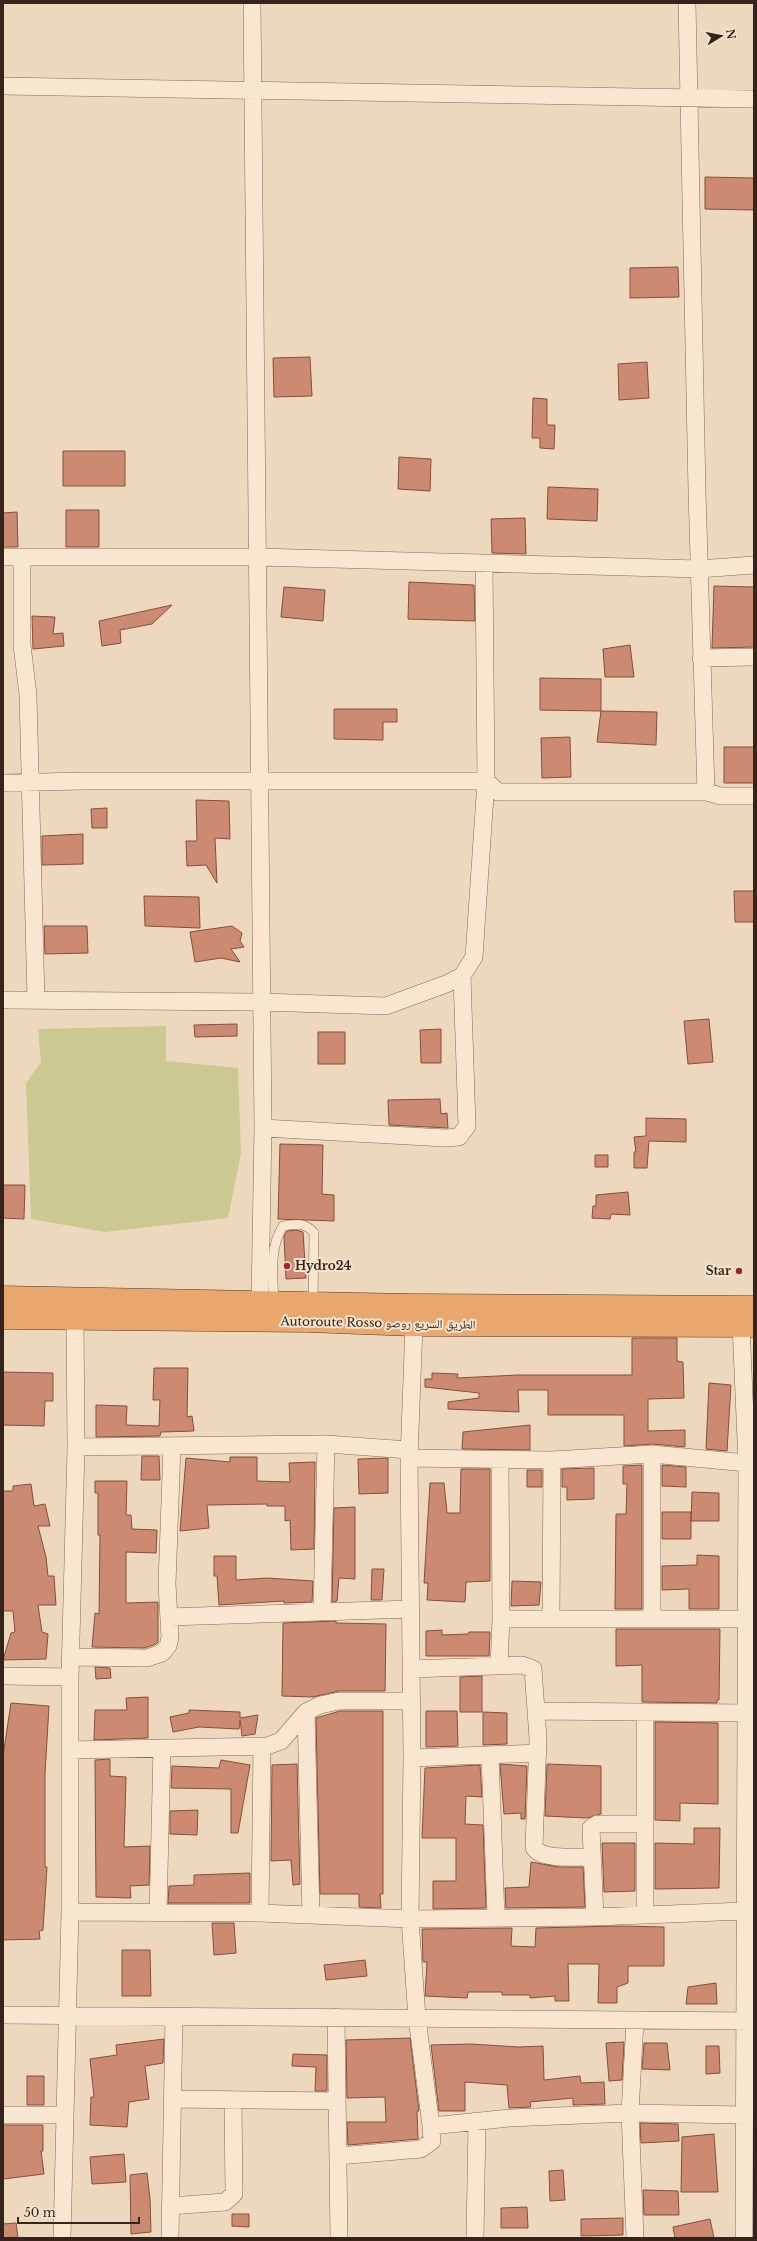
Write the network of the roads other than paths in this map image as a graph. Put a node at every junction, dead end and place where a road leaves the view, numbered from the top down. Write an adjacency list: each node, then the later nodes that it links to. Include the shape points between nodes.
1 (252, 3): 4 (street)
2 (687, 3): 5 (street)
3 (3, 86): 4 (street)
4 (254, 90): 5 (street); 9 (street)
5 (688, 97): 6 (street); 12 (street)
6 (754, 99)
7 (3, 557): 8 (street)
8 (22, 557): 9 (street); 17 (street, via 22,646 28,695)
9 (257, 557): 10 (street); 15 (street)
10 (484, 564): 12 (street); 16 (street)
11 (754, 565): 12 (street)
12 (699, 569): 14 (street)
13 (754, 657): 14 (street)
14 (701, 658): 19 (street)
15 (259, 781): 16 (street); 17 (street); 24 (street)
16 (486, 781): 19 (street, via 498,792); 21 (street, via 474,957)
17 (30, 782): 18 (street); 22 (street)
18 (3, 784)
19 (706, 792): 20 (street, via 721,796)
20 (754, 796)
21 (462, 976): 24 (street, via 386,1006); 25 (street, via 466,1126 459,1137)
22 (36, 999): 23 (street); 24 (street)
23 (3, 1000)
24 (261, 1002): 25 (street)
25 (263, 1128): 27 (street)
26 (3, 1297): 27 (highway, Autoroute Rosso الطريق السريع روصو)
27 (267, 1302): 28 (highway, Autoroute Rosso الطريق السريع روصو); 28 (lane, via 274,1246 278,1234 283,1226 304,1225 314,1233)
28 (313, 1302): 29 (highway, Autoroute Rosso الطريق السريع روصو)
29 (754, 1307)
30 (3, 1318): 31 (highway, Autoroute Rosso الطريق السريع روصو)
31 (75, 1318): 32 (highway, Autoroute Rosso الطريق السريع روصو); 36 (street)
32 (414, 1325): 33 (highway, Autoroute Rosso الطريق السريع روصو); 37 (street)
33 (748, 1326): 41 (street)
34 (326, 1444): 35 (street); 37 (street); 43 (street)
35 (172, 1446): 36 (street); 44 (street)
36 (76, 1447): 49 (street)
37 (409, 1454): 39 (street); 42 (street)
38 (652, 1454): 40 (street); 41 (street); 47 (street)
39 (500, 1460): 40 (street); 45 (street)
40 (552, 1460): 46 (street)
41 (747, 1463): 48 (street)
42 (411, 1609): 43 (street); 51 (street)
43 (322, 1612): 44 (street)
44 (169, 1617): 49 (street, via 170,1637 168,1646 162,1653 147,1658)
45 (501, 1618): 46 (street); 50 (street)
46 (551, 1618): 47 (street)
47 (652, 1619): 48 (street)
48 (746, 1619): 54 (street)
49 (71, 1657): 53 (street)
50 (499, 1665): 51 (street); 56 (street, via 522,1665 533,1669)
51 (411, 1669): 55 (street)
52 (3, 1676): 53 (street)
53 (70, 1676): 62 (street)
54 (750, 1694): 59 (street)
55 (412, 1702): 57 (street, via 339,1702 320,1705); 65 (street)
56 (537, 1711): 58 (street); 63 (street)
57 (306, 1712): 60 (street, via 281,1741); 73 (street)
58 (645, 1712): 59 (street); 66 (street)
59 (746, 1713): 68 (street)
60 (262, 1746): 61 (street); 71 (street)
61 (162, 1748): 62 (street); 70 (street)
62 (70, 1750): 69 (street)
63 (538, 1754): 64 (street); 67 (street, via 535,1850 557,1857)
64 (490, 1755): 65 (street); 74 (street)
65 (412, 1758): 76 (street)
66 (644, 1824): 67 (street, via 593,1824 590,1828); 72 (street)
67 (591, 1857): 75 (street)
68 (744, 1911): 72 (street); 83 (street)
69 (70, 1912): 70 (street); 78 (street)
70 (158, 1913): 71 (street)
71 (260, 1913): 73 (street)
72 (645, 1914): 75 (street)
73 (310, 1915): 76 (street)
74 (496, 1917): 75 (street); 76 (street)
75 (595, 1917)
76 (410, 1919): 81 (street)
77 (3, 2015): 78 (street)
78 (67, 2015): 79 (street); 89 (street)
79 (174, 2016): 80 (street); 84 (street)
80 (336, 2017): 81 (street); 86 (street)
81 (417, 2018): 82 (street); 92 (street)
82 (635, 2020): 83 (street); 87 (street)
83 (750, 2021): 90 (street)
84 (172, 2099): 85 (street); 94 (street)
85 (233, 2100): 86 (street); 94 (street, via 234,2194 225,2202)
86 (337, 2101): 93 (street)
87 (630, 2113): 90 (street); 91 (street, via 510,2118); 99 (street)
88 (3, 2115): 89 (street)
89 (65, 2115): 95 (street)
90 (748, 2118): 100 (street)
91 (477, 2122): 92 (street); 98 (street)
92 (432, 2126): 93 (street, via 432,2141 421,2149)
93 (338, 2156): 97 (street)
94 (170, 2206): 96 (street)
95 (62, 2238)
96 (170, 2238)
97 (339, 2238)
98 (475, 2238)
99 (635, 2238)
100 (744, 2238)

